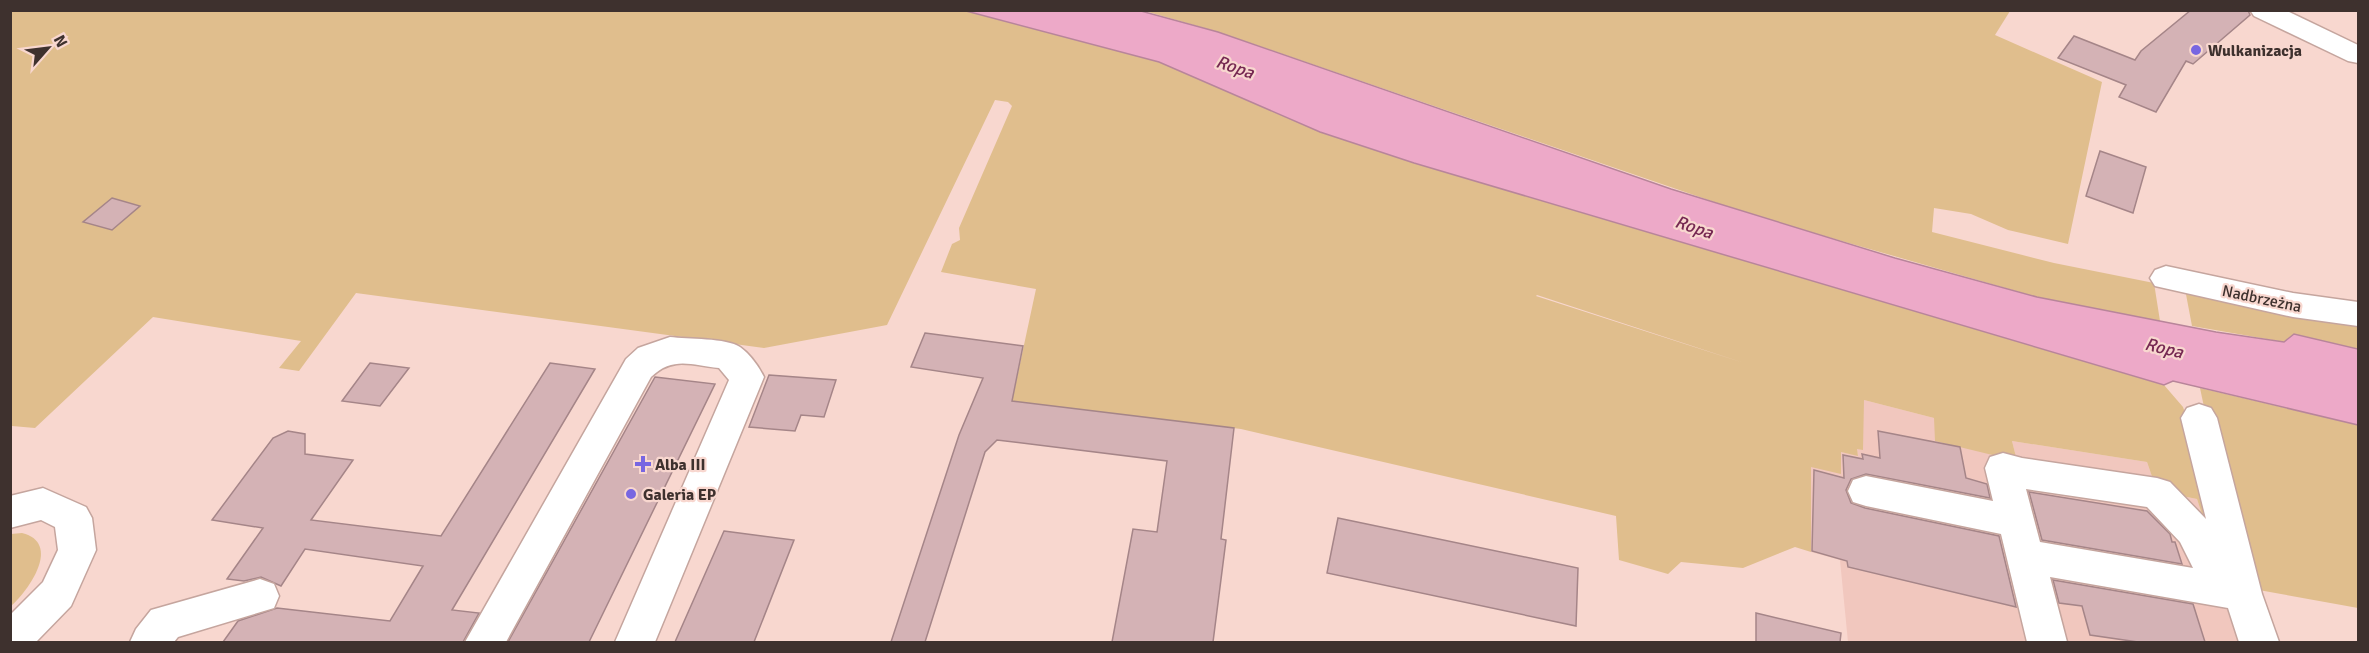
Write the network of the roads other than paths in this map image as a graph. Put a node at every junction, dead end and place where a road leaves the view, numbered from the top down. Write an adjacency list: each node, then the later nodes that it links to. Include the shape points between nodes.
1 (2263, 10): 2 (street)
2 (2358, 55)
3 (2166, 278): 4 (street, Nadbrzeżna, via 2293,305)
4 (2358, 314)
5 (2199, 418): 9 (street)
6 (1866, 491): 8 (street)
7 (10, 512): 11 (street, via 43,504 73,518 77,550 57,594)
8 (2022, 539): 9 (street); 9 (street, via 2003,468 2157,493 2193,531); 15 (street)
9 (2234, 592): 16 (street)
10 (260, 596): 12 (street, via 165,623)
11 (10, 642)
12 (150, 642)
13 (485, 642): 14 (street, via 638,368 650,357 670,350 728,356 747,377)
14 (635, 642)
15 (2047, 642)
16 (2259, 642)

